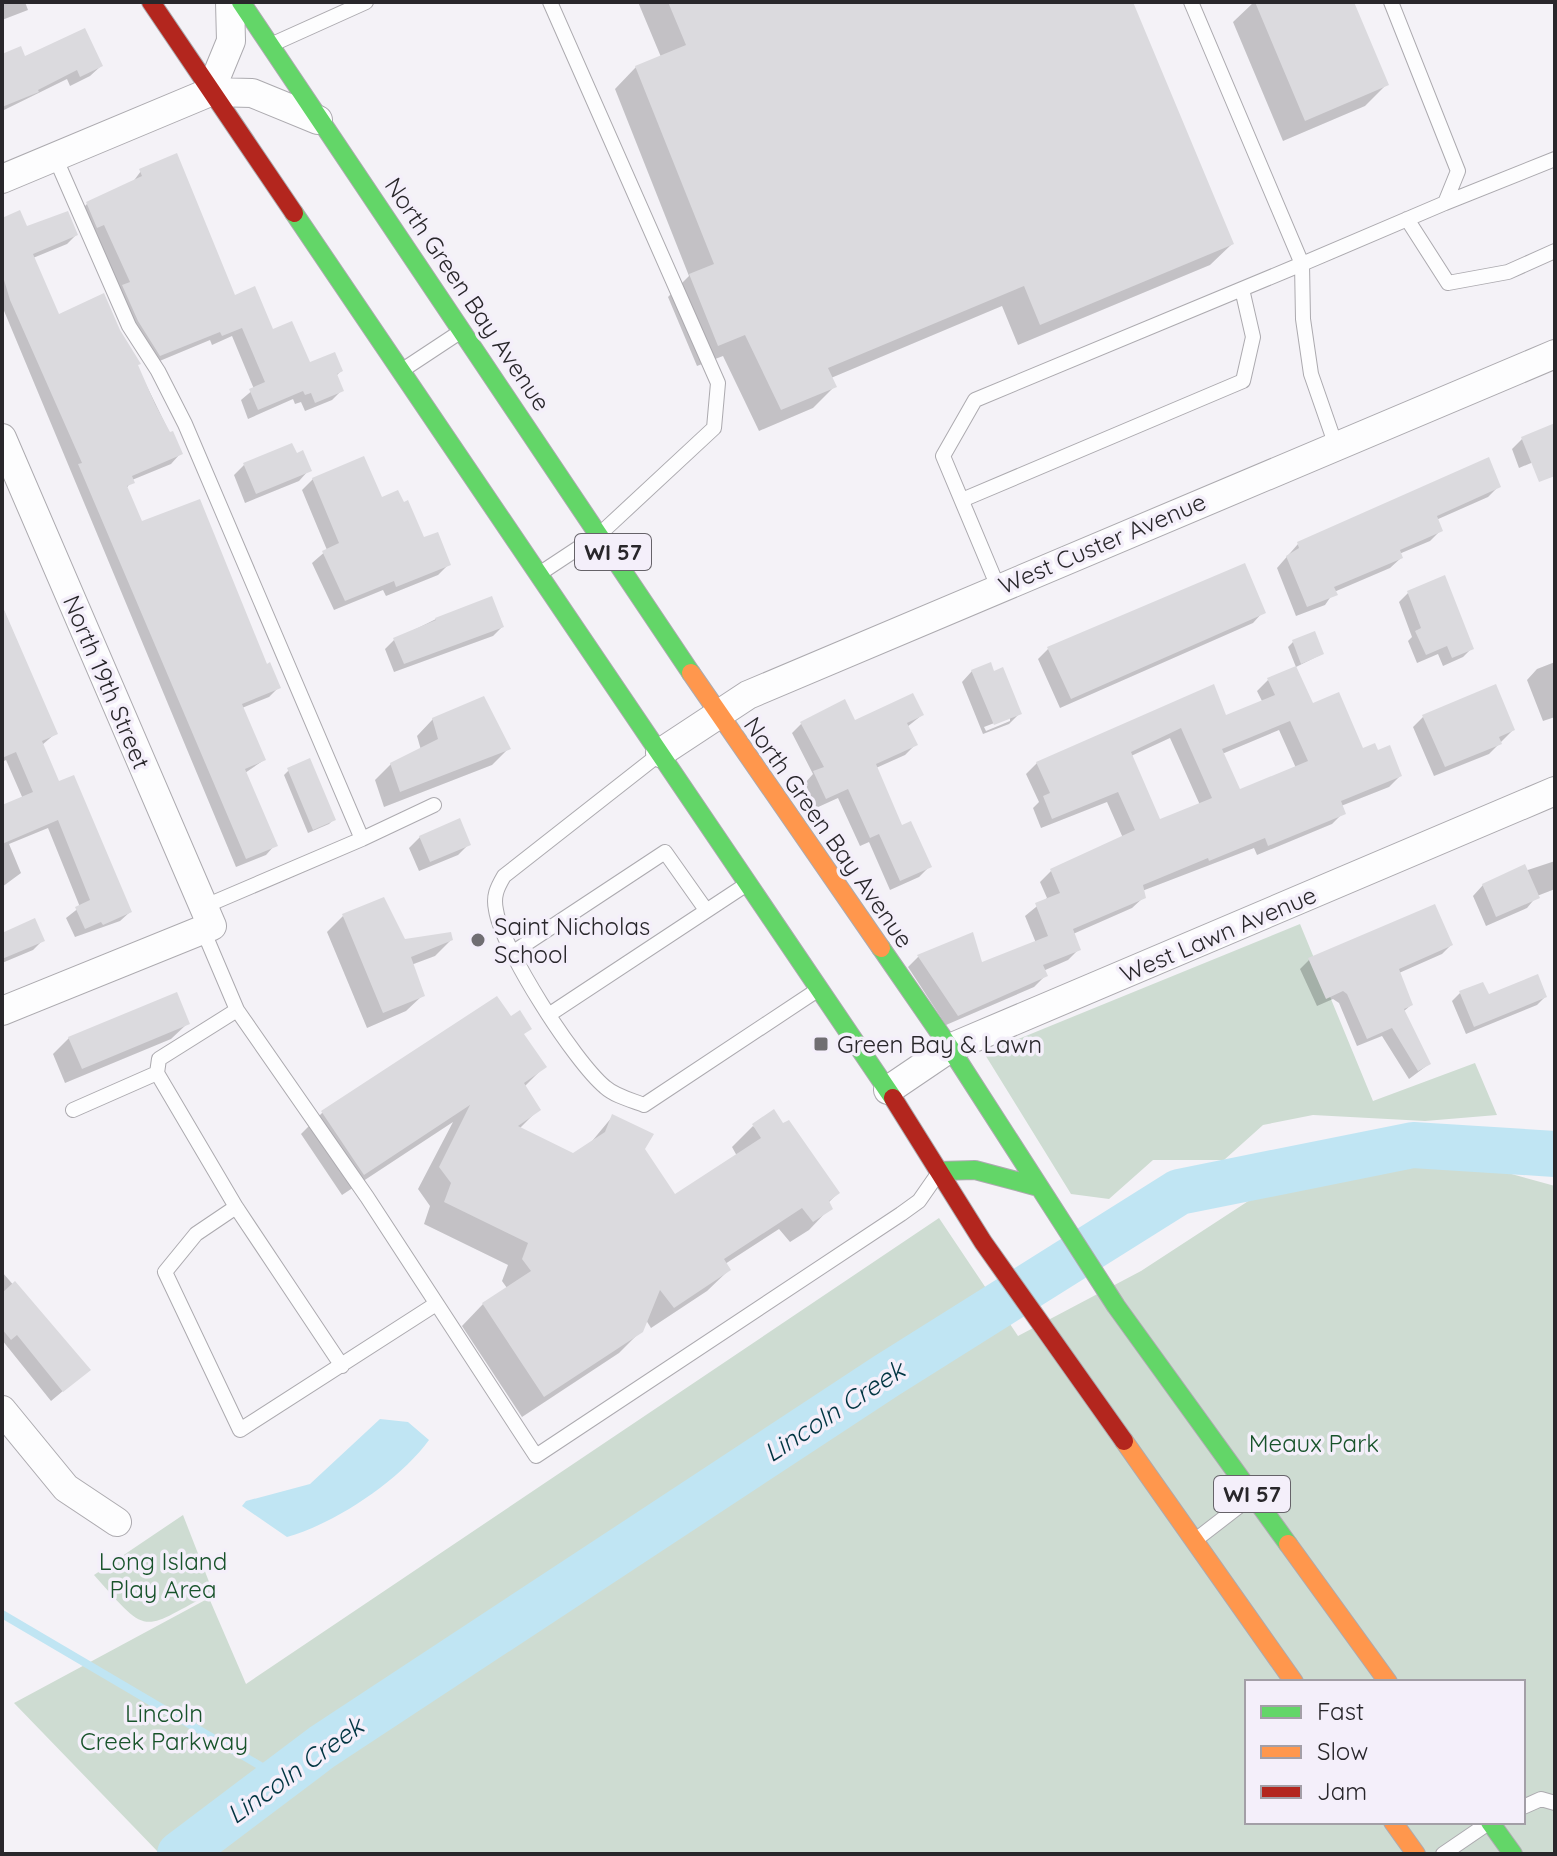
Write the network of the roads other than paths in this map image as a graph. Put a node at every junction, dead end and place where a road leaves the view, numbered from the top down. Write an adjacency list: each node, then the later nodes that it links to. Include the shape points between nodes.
1 (151, 2): 9 (main road, WI 57)
2 (230, 2): 9 (street, via 231,41)
3 (241, 2): 8 (main road, North Green Bay Avenue / WI 57)
4 (366, 2): 8 (lane)
5 (550, 2): 25 (lane, via 718,383 714,428)
6 (1191, 2): 17 (lane)
7 (1391, 2): 14 (lane, via 1458,171)
8 (271, 45): 10 (main road, North Green Bay Avenue / WI 57)
9 (210, 92): 10 (street, via 252,93); 11 (street); 21 (main road, WI 57)
10 (322, 121): 19 (main road, North Green Bay Avenue / WI 57)
11 (55, 157): 13 (street); 32 (lane, via 129,326 185,424)
12 (1555, 159): 14 (lane)
13 (6, 170)
14 (1445, 203): 15 (lane)
15 (1407, 219): 16 (lane, via 1448,283 1508,272); 17 (lane)
16 (1555, 251)
17 (1302, 264): 18 (lane); 23 (lane, via 1311,374)
18 (1242, 289): 24 (lane, via 1253,337 1243,381); 24 (lane, via 975,400 943,456)
19 (464, 330): 21 (lane); 25 (main road, North Green Bay Avenue / WI 57)
20 (1555, 354): 23 (street, West Custer Avenue)
21 (400, 371): 26 (main road, WI 57)
22 (2, 438): 35 (street, North 19th Street)
23 (1336, 446): 27 (street, West Custer Avenue)
24 (962, 500): 27 (lane)
25 (601, 533): 26 (lane); 28 (main road, North Green Bay Avenue / WI 57)
26 (538, 574): 29 (main road, WI 57)
27 (998, 587): 28 (street, West Custer Avenue)
28 (717, 712): 29 (street, West Custer Avenue); 41 (main road, North Green Bay Avenue / WI 57)
29 (660, 753): 33 (main road, WI 57); 36 (lane, via 504,876 494,894)
30 (1555, 791): 41 (street, West Lawn Avenue)
31 (434, 805): 32 (lane)
32 (362, 839): 35 (lane)
33 (748, 883): 34 (lane); 37 (main road, WI 57)
34 (706, 910): 36 (lane, via 665,852); 40 (lane)
35 (206, 921): 38 (lane); 39 (street)
36 (512, 953): 40 (lane)
37 (819, 989): 40 (lane, via 644,1105 607,1089); 43 (main road, WI 57)
38 (237, 1010): 42 (lane, via 159,1059); 48 (lane)
39 (2, 1011)
40 (550, 1014)
41 (950, 1048): 43 (street, West Lawn Avenue); 46 (main road, North Green Bay Avenue / WI 57)
42 (157, 1073): 44 (lane); 47 (lane)
43 (888, 1090): 45 (main road, WI 57)
44 (73, 1110)
45 (939, 1171): 46 (main road, via 975,1170); 48 (lane, via 910,1208 536,1456); 53 (main road, WI 57, via 983,1242)
46 (1040, 1194): 51 (main road, North Green Bay Avenue / WI 57)
47 (236, 1207): 49 (lane); 49 (lane, via 196,1234 165,1272 240,1430)
48 (436, 1304): 49 (lane)
49 (342, 1366)
50 (2, 1410): 52 (street, via 66,1488)
51 (1253, 1495): 53 (lane); 55 (main road, North Green Bay Avenue / WI 57)
52 (117, 1522)
53 (1195, 1541): 54 (main road, WI 57)
54 (1293, 1680)
55 (1387, 1680)
56 (1555, 1803): 57 (lane, via 1541,1799)
57 (1525, 1806)
58 (1394, 1824): 61 (main road)
59 (1487, 1824): 62 (lane)
60 (1491, 1824): 63 (main road)
61 (1416, 1854)
62 (1443, 1854)
63 (1513, 1854)

